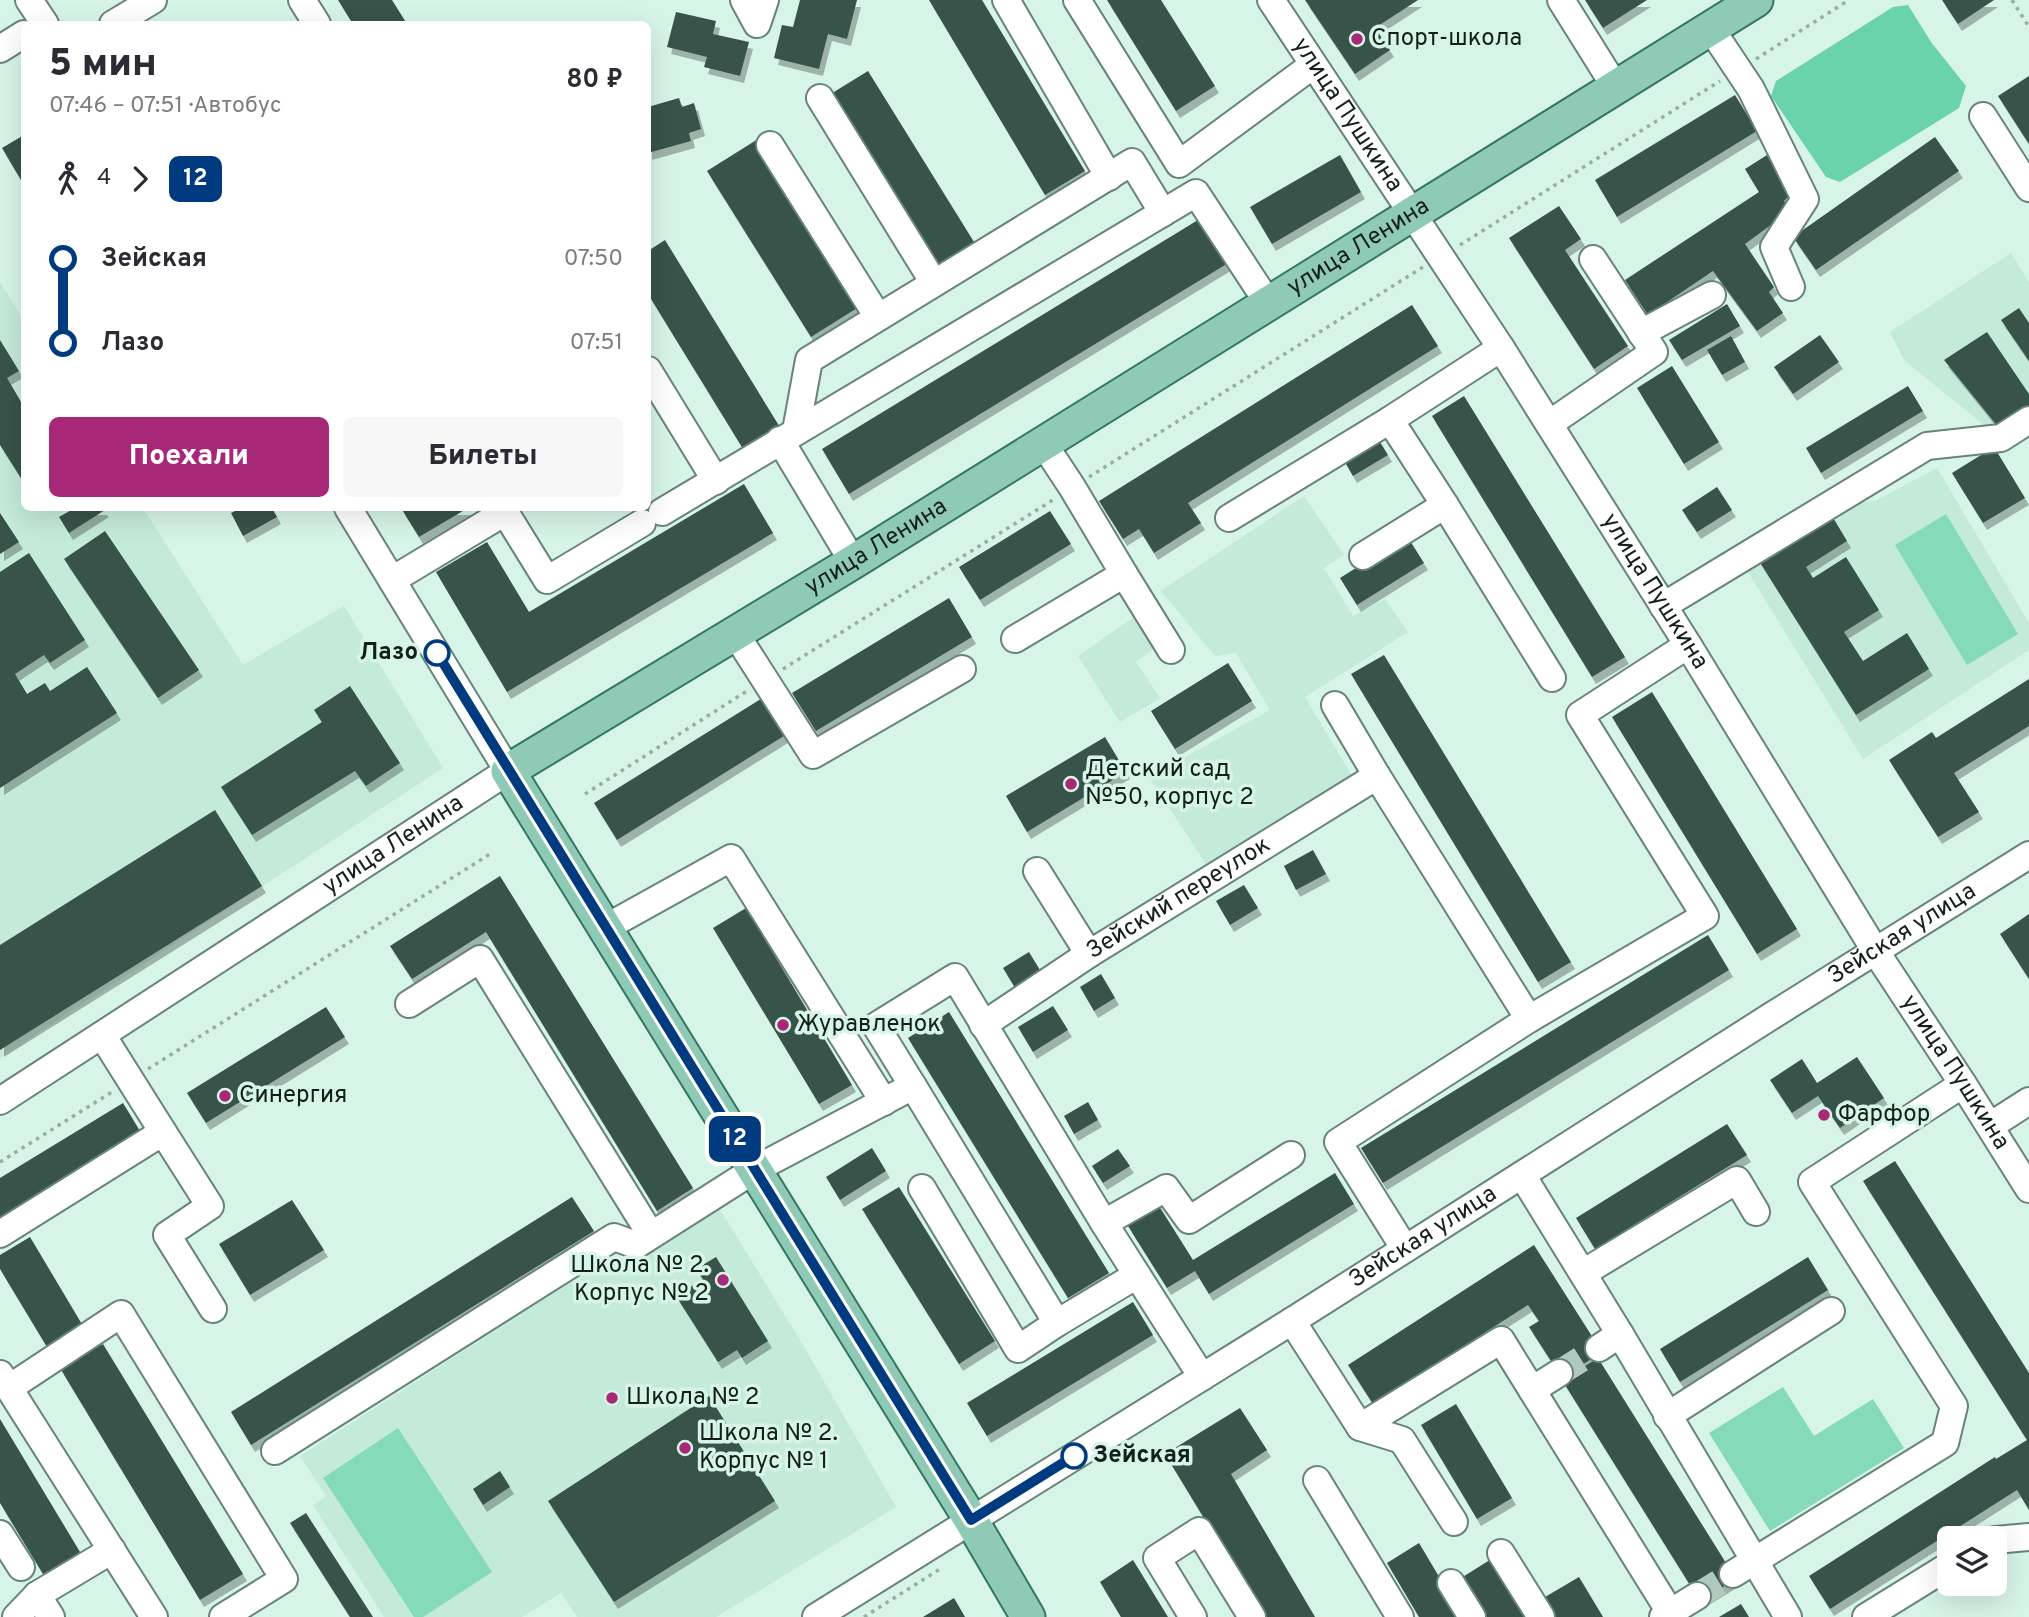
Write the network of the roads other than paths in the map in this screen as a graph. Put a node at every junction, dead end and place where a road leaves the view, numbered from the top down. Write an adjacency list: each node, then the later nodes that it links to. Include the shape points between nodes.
1 (153, 0): 10 (street)
2 (302, 0): 11 (street)
3 (744, 0): 4 (street, via 757,24)
4 (765, 0)
5 (1006, 0): 20 (street)
6 (1077, 0): 15 (street, via 1179,164)
7 (1271, 0): 15 (street, улица Пушкина)
8 (1561, 0): 16 (street)
9 (1756, 0): 12 (main road, улица Ленина)
10 (118, 21)
11 (315, 21)
12 (1711, 29): 16 (main road, улица Ленина); 26 (street, via 1751,89 1805,199 1774,247)
13 (21, 33): 14 (street)
14 (0, 49)
15 (1313, 65): 23 (street, улица Пушкина)
16 (1616, 88): 23 (main road, улица Ленина)
17 (820, 98): 25 (street)
18 (1983, 116): 21 (street)
19 (771, 145): 29 (street)
20 (1110, 177): 22 (street, via 1132,162); 25 (street)
21 (2029, 188)
22 (1163, 213): 28 (street, via 1196,193); 36 (street)
23 (1412, 214): 28 (main road, улица Ленина); 31 (street, улица Пушкина)
24 (1593, 259): 30 (street)
25 (934, 283): 29 (street)
26 (1791, 287)
27 (1712, 295): 30 (street)
28 (1268, 303): 37 (main road, улица Ленина)
29 (878, 317): 36 (street, via 809,359)
30 (1641, 333): 35 (street, via 1654,352)
31 (1501, 348): 33 (street); 35 (street, улица Пушкина)
32 (651, 375): 38 (street)
33 (1390, 420): 39 (street); 43 (street)
34 (2029, 420): 48 (street, via 2001,438 1927,446)
35 (1549, 424): 48 (street, улица Пушкина)
36 (788, 436): 38 (street); 45 (street)
37 (1043, 443): 45 (main road, улица Ленина); 46 (street)
38 (716, 481): 42 (street, via 547,580)
39 (1445, 505): 44 (street); 54 (street)
40 (350, 511): 47 (street)
41 (502, 511): 47 (street)
42 (505, 511)
43 (1229, 518)
44 (1363, 556)
45 (853, 562): 49 (main road, улица Ленина)
46 (1124, 574): 50 (street); 52 (street)
47 (392, 580): 56 (street)
48 (1663, 606): 51 (street, улица Пушкина)
49 (735, 634): 53 (street, via 813,755); 56 (main road, улица Ленина)
50 (1014, 639)
51 (1688, 645): 61 (street, улица Пушкина); 64 (street, via 1580,715 1704,916)
52 (1171, 650)
53 (962, 669)
54 (1552, 678)
55 (1335, 705): 57 (street)
56 (508, 771): 60 (main road); 66 (street, улица Ленина)
57 (1377, 776): 62 (street, Зейский переулок); 64 (street)
58 (2027, 859): 61 (street, Зейская улица)
59 (1037, 871): 62 (street)
60 (605, 928): 71 (street, via 731,858); 75 (main road)
61 (1876, 951): 67 (street, улица Пушкина); 76 (street, Зейская улица)
62 (1089, 954): 65 (street, Зейский переулок)
63 (409, 1004): 82 (street, via 480,960)
64 (1528, 1019): 83 (street, via 1338,1142)
65 (983, 1025): 68 (street, via 955,977 876,1026); 80 (street)
66 (102, 1035): 69 (street, улица Ленина); 73 (street)
67 (1963, 1084): 72 (street, улица Пушкина); 106 (street, via 1812,1182 1954,1406 1945,1443)
68 (913, 1086): 71 (street); 89 (street)
69 (0, 1101)
70 (2029, 1101): 72 (street)
71 (884, 1102): 75 (street)
72 (1990, 1126): 78 (street, улица Пушкина)
73 (163, 1132): 81 (street); 86 (street, via 209,1206 167,1235)
74 (1291, 1155): 80 (street, via 1189,1220 1166,1188)
75 (754, 1170): 82 (street); 98 (main road)
76 (1522, 1175): 83 (street, Зейская улица); 84 (street)
77 (922, 1188): 89 (street, via 1018,1349)
78 (2029, 1189)
79 (1756, 1212): 84 (street, via 1737,1180)
80 (1104, 1223): 85 (street)
81 (0, 1234)
82 (651, 1235): 96 (street, via 636,1245 614,1237)
83 (1405, 1249): 88 (street, Зейская улица)
84 (1583, 1273): 94 (street, via 1610,1341)
85 (1137, 1275): 89 (street); 91 (street)
86 (213, 1309)
87 (1831, 1311): 94 (street)
88 (1292, 1321): 91 (street, Зейская улица); 95 (street)
89 (1057, 1323)
90 (1559, 1373): 93 (street)
91 (1202, 1377): 98 (street, Зейская улица)
92 (4, 1381): 103 (street); 114 (street, via 121,1314 284,1579)
93 (1532, 1390): 95 (street, via 1501,1340); 111 (street)
94 (1667, 1416): 106 (street)
95 (1360, 1427): 99 (street, via 1402,1440)
96 (275, 1451)
97 (1317, 1480): 119 (street)
98 (971, 1520): 115 (street, Зейская улица); 116 (main road)
99 (1454, 1522)
100 (0, 1534): 105 (street)
101 (2029, 1537): 102 (street)
102 (2007, 1540)
103 (112, 1550): 110 (street); 113 (street)
104 (1501, 1553): 121 (street)
105 (21, 1567)
106 (1743, 1568): 122 (street)
107 (1937, 1573): 123 (street)
108 (1451, 1583): 120 (street)
109 (1697, 1596): 111 (street)
110 (44, 1606): 112 (street)
111 (1669, 1615)
112 (16, 1617)
113 (154, 1617)
114 (223, 1617)
115 (817, 1617)
116 (1028, 1617)
117 (1193, 1617): 118 (street, via 1157,1558 1199,1531)
118 (1252, 1617)
119 (1400, 1617)
120 (1472, 1617)
121 (1541, 1617)
122 (1788, 1617)
123 (1866, 1617)

